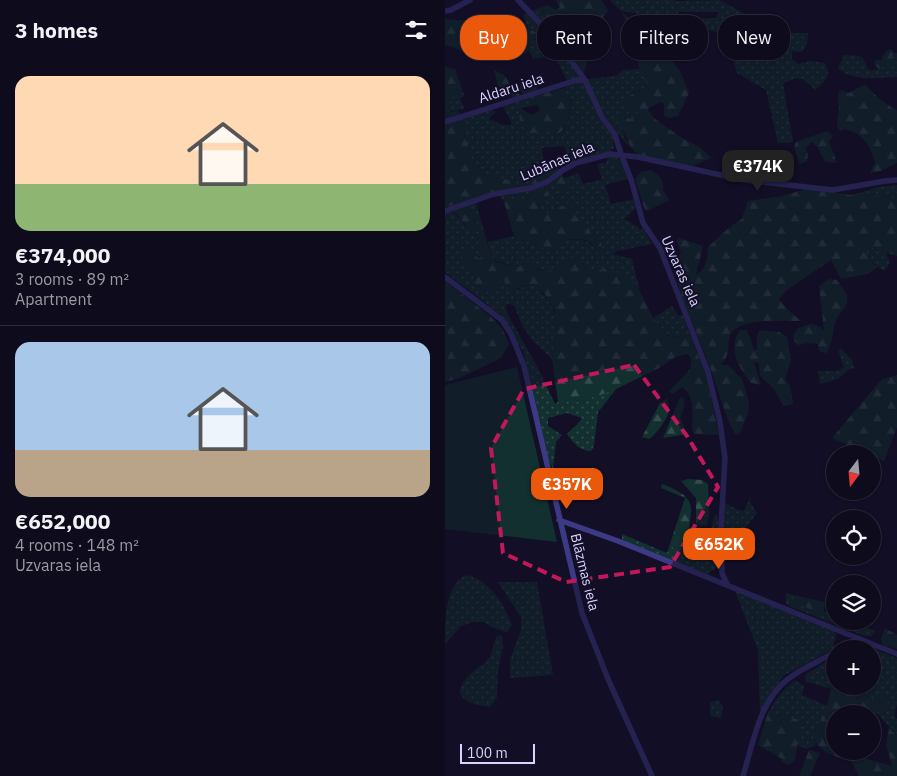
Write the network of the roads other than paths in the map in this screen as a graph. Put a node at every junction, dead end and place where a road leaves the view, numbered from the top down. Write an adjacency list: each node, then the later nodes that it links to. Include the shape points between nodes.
1 (470, 0): 3 (street)
2 (518, 0): 4 (street, Uzvaras iela, via 556,40)
3 (445, 12)
4 (585, 80): 5 (street, Aldaru iela); 6 (street, Uzvaras iela, via 602,117 615,135)
5 (445, 122)
6 (621, 154): 7 (street, Lubānas iela, via 744,180 833,190); 8 (street, Lubānas iela, via 593,157 531,188 494,194); 11 (street, Uzvaras iela, via 643,223 669,271 714,395 725,458 721,527 722,574)
7 (897, 180)
8 (445, 211)
9 (445, 277): 10 (street, Blāzmas iela, via 501,320 511,334 524,366)
10 (559, 520): 11 (street); 16 (street, Blāzmas iela, via 582,613)
11 (727, 584): 12 (street)
12 (862, 640)
13 (881, 648): 14 (street)
14 (897, 654)
15 (826, 657): 17 (street, via 787,679 767,705)
16 (652, 776)
17 (743, 776)

